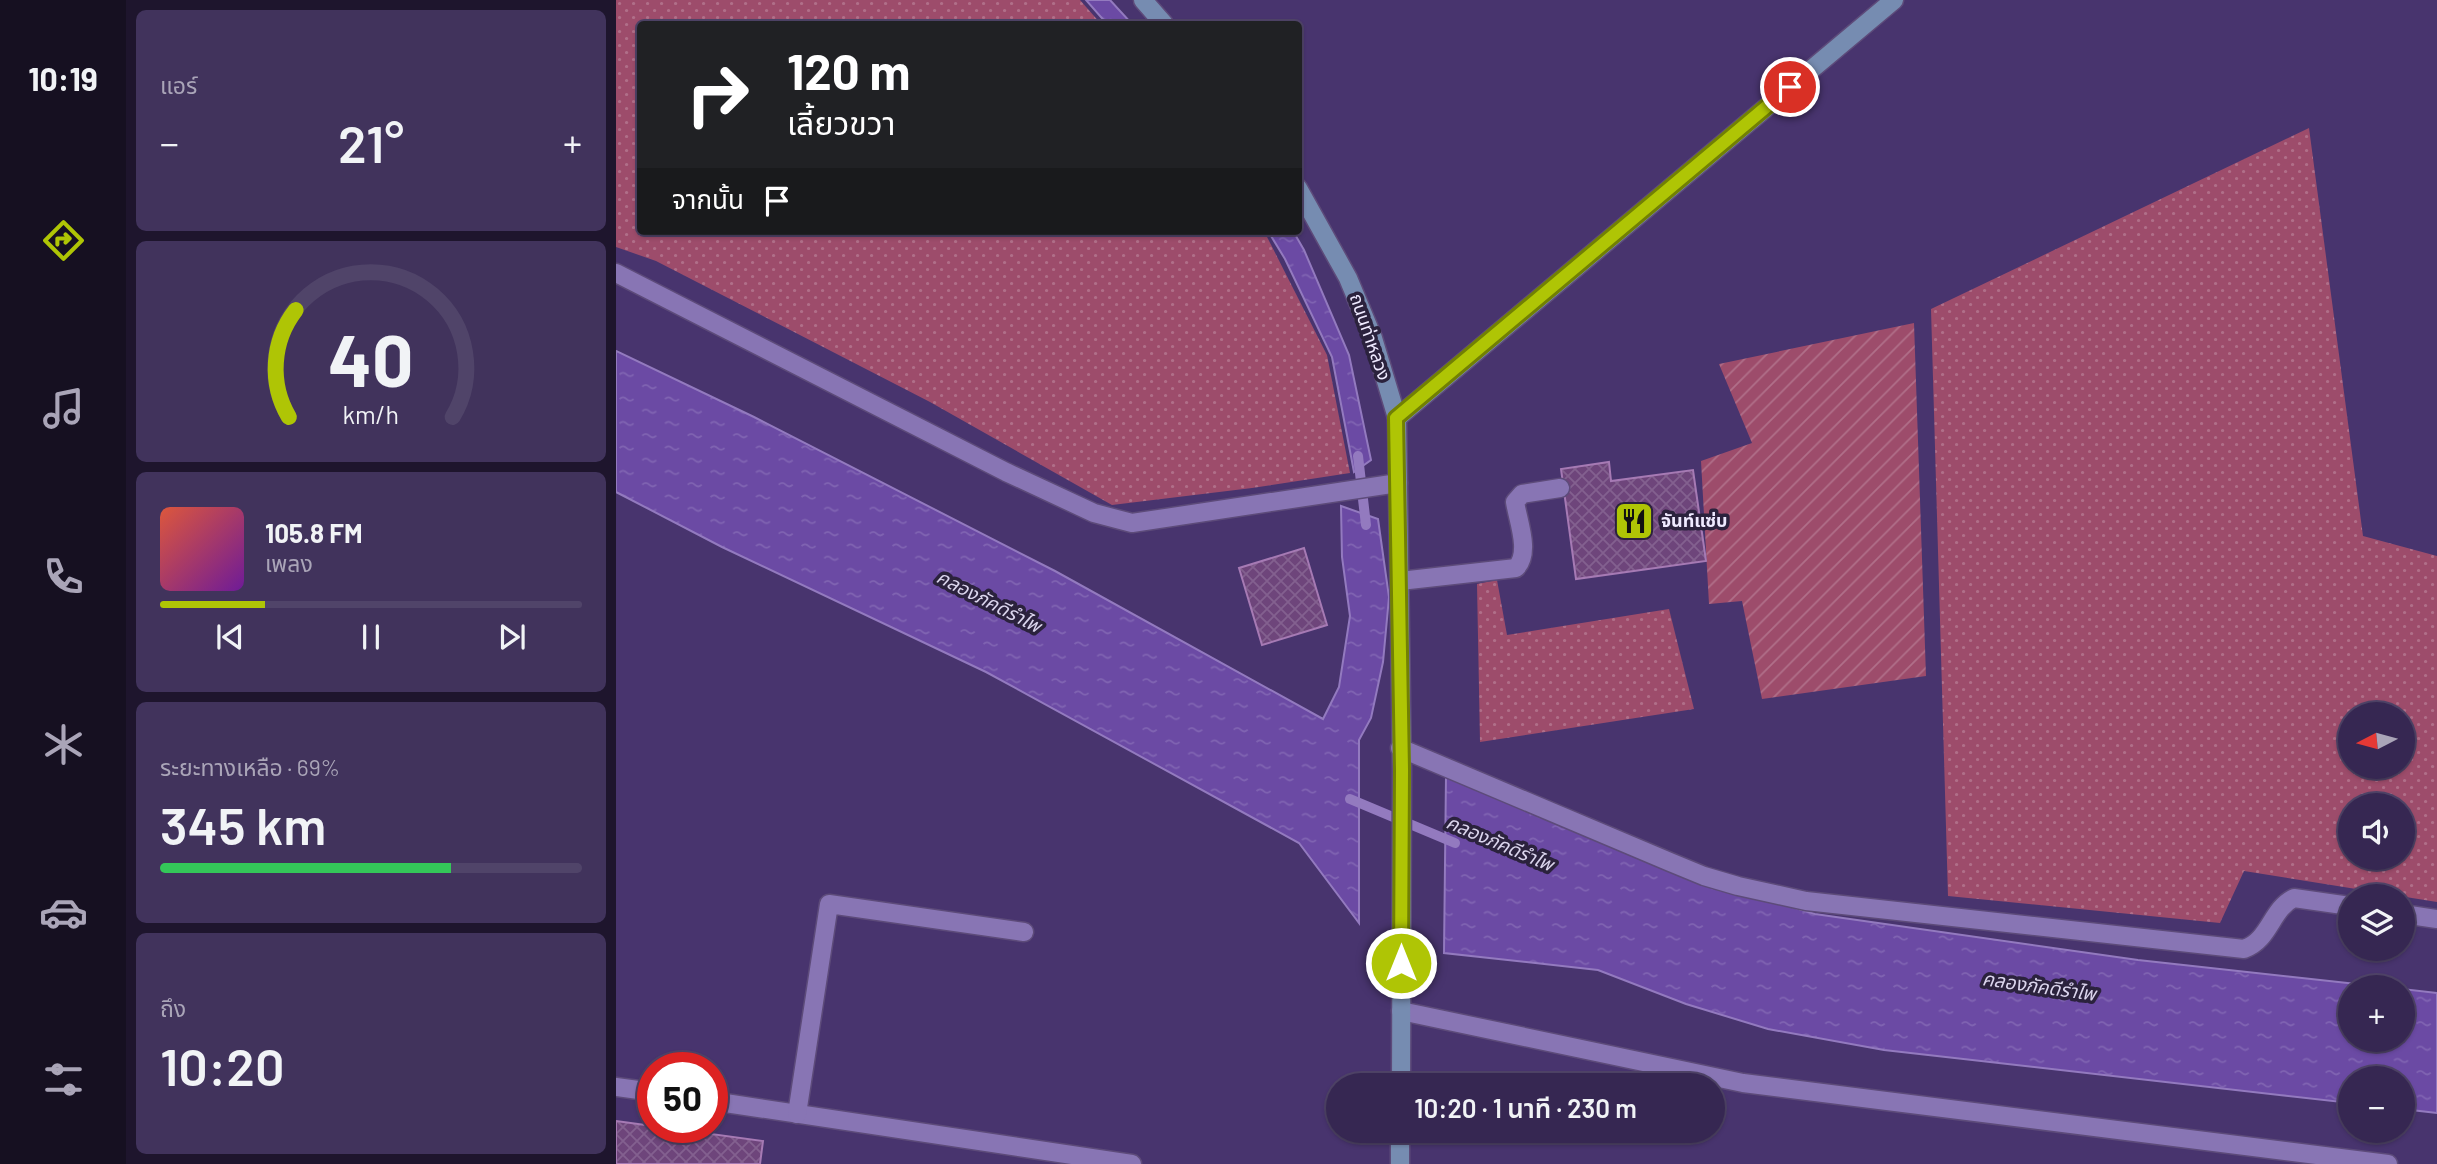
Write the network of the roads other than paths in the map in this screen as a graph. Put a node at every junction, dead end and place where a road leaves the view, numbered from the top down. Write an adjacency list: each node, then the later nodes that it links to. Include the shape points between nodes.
1 (1143, 0): 3 (main road)
2 (1894, 0): 6 (main road)
3 (1161, 21)
4 (1302, 195): 6 (main road, ถนนท่าหลวง, via 1348,278 1373,338)
5 (616, 273): 7 (street, via 1006,472 1119,520 1132,523)
6 (1396, 418): 7 (main road, ถนนท่าหลวง)
7 (1398, 483): 9 (main road, ถนนท่าหลวง)
8 (1560, 488): 9 (street, via 1522,494 1515,502 1524,554 1516,568)
9 (1400, 581): 10 (main road, ถนนท่าหลวง)
10 (1400, 748): 11 (street, via 1704,876 1806,901 2244,949 2262,939 2286,902 2294,898); 15 (main road, ถนนท่าหลวง)
11 (2338, 904)
12 (2415, 916): 13 (street)
13 (2437, 919)
14 (1024, 932): 20 (street, via 829,904)
15 (1401, 1012): 16 (main road, ถนนท่าหลวง); 24 (street, via 1743,1083)
16 (1401, 1073)
17 (616, 1087): 18 (street)
18 (637, 1090)
19 (728, 1103): 20 (street)
20 (797, 1114): 22 (street)
21 (1400, 1143): 23 (main road)
22 (1132, 1164)
23 (1400, 1164)
24 (2388, 1164)

